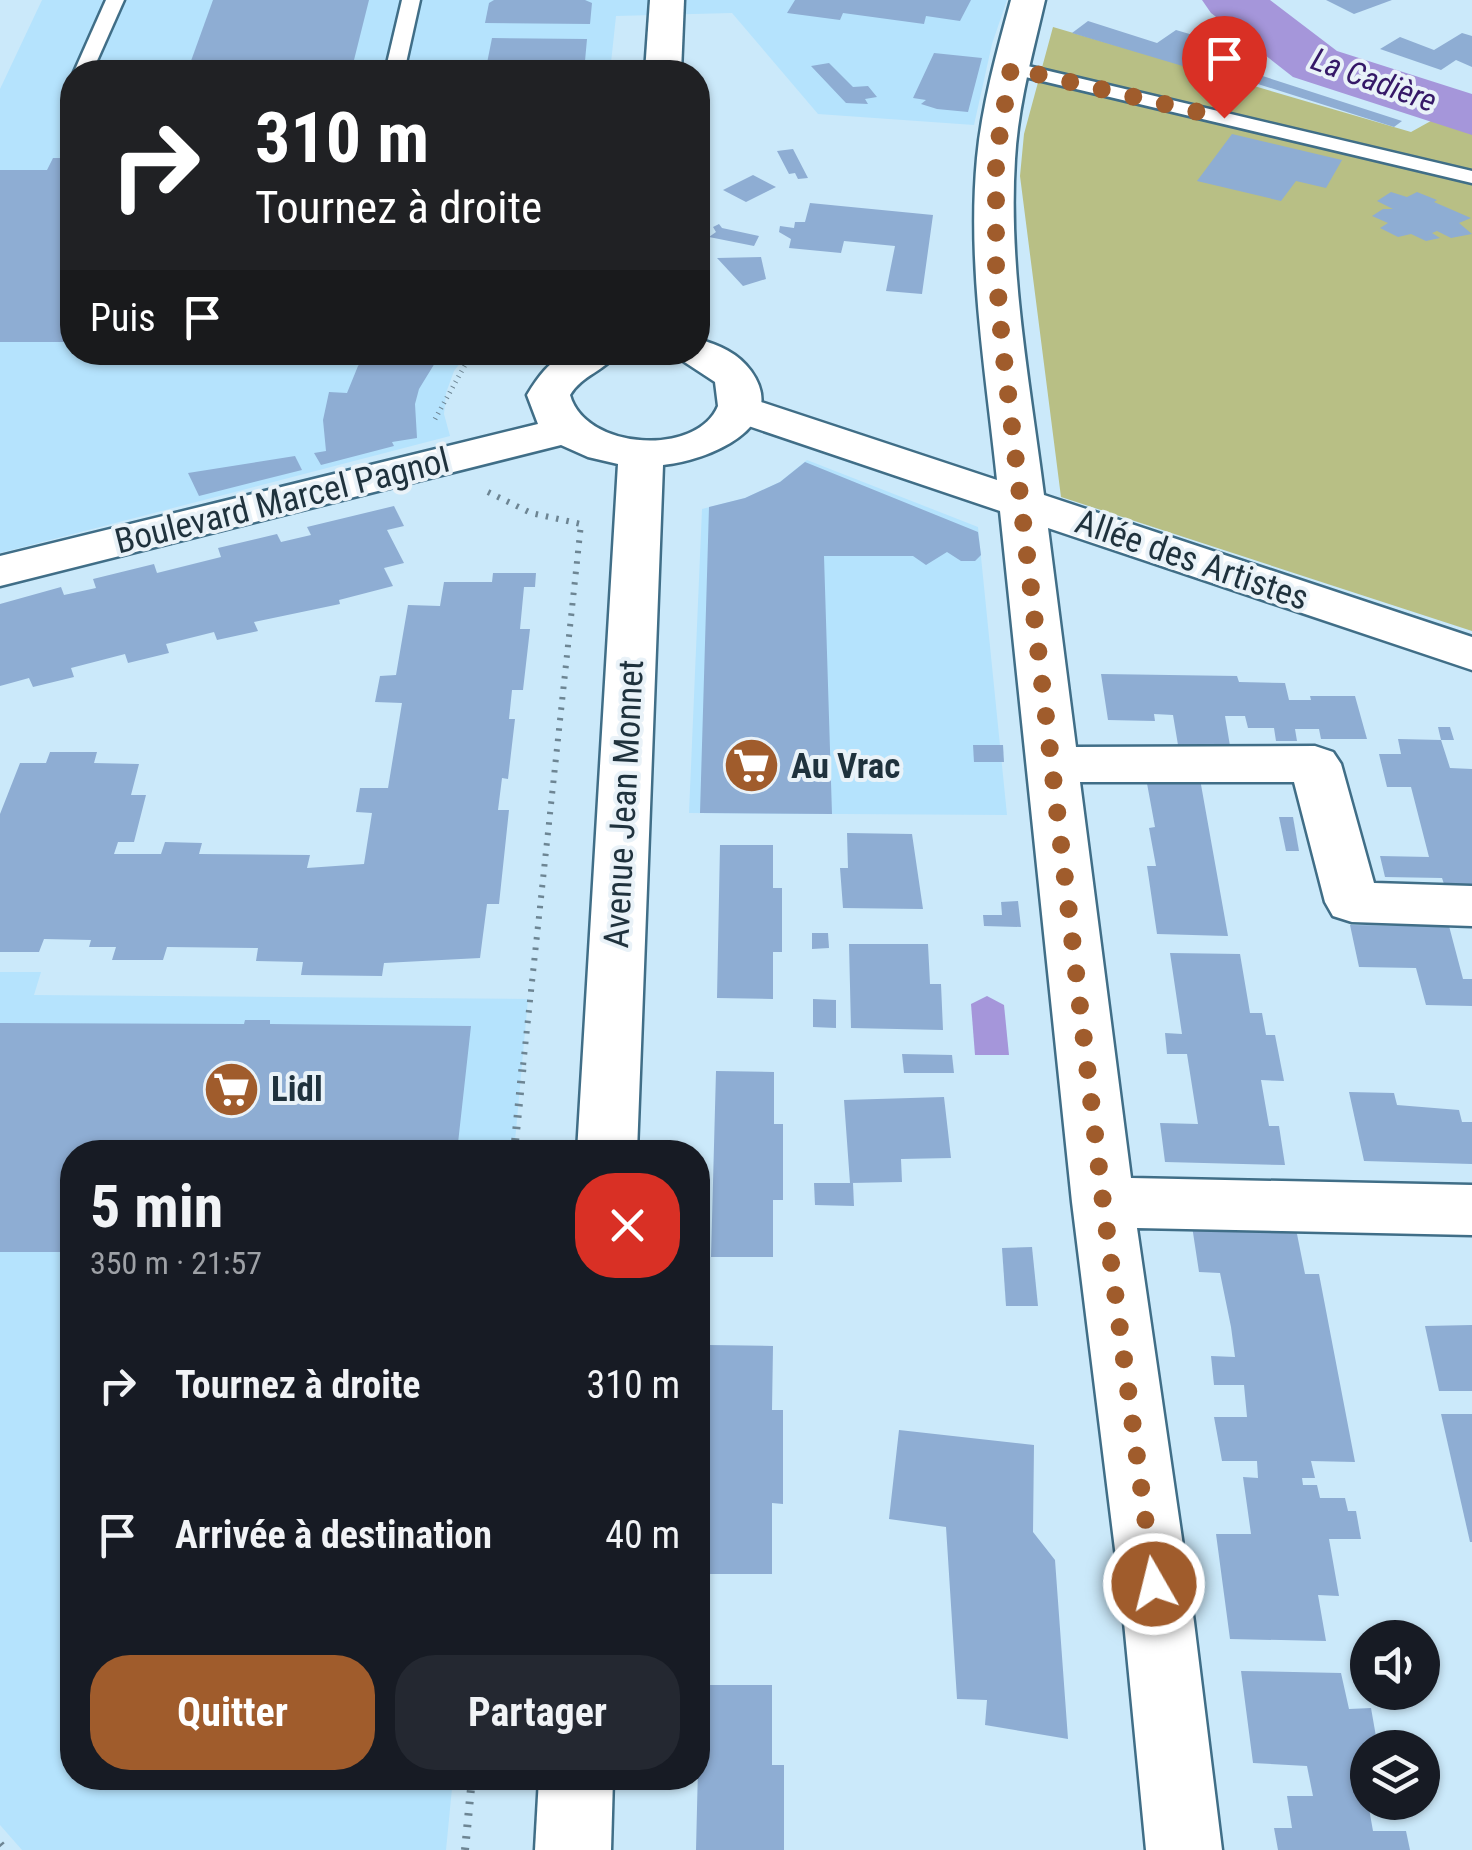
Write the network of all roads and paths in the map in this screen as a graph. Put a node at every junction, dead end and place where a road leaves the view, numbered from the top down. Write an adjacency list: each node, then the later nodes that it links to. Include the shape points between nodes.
1 (116, 0): 5 (lane)
2 (411, 0): 6 (lane)
3 (667, 0): 7 (street)
4 (1028, 0): 8 (street)
5 (88, 60)
6 (397, 60)
7 (664, 60)
8 (1011, 68): 9 (lane); 18 (street, via 996,157 996,269)
9 (1472, 177)
10 (710, 359): 13 (street, via 731,372 741,390)
11 (465, 365): 15 (path, via 434,420)
12 (571, 365): 14 (street, via 550,392 550,408)
13 (740, 409): 16 (street, via 728,427 702,444); 18 (street, Allée des Artistes)
14 (564, 431): 16 (street, via 597,448); 19 (street, Boulevard Marcel Pagnol)
15 (440, 435)
16 (641, 455): 24 (street, Avenue Jean Monnet)
17 (477, 485): 23 (path, via 531,513 581,524)
18 (1023, 502): 20 (street, Allée des Artistes); 21 (street)
19 (0, 571)
20 (1472, 654)
21 (1053, 765): 22 (street, via 1315,764 1352,902); 25 (street)
22 (1472, 906)
23 (515, 1140)
24 (608, 1140)
25 (1103, 1202): 26 (street); 33 (street)
26 (1472, 1210)
27 (471, 1790): 31 (path)
28 (576, 1790): 32 (street)
29 (0, 1844): 30 (path)
30 (6, 1850)
31 (466, 1850)
32 (573, 1850)
33 (1184, 1850)

